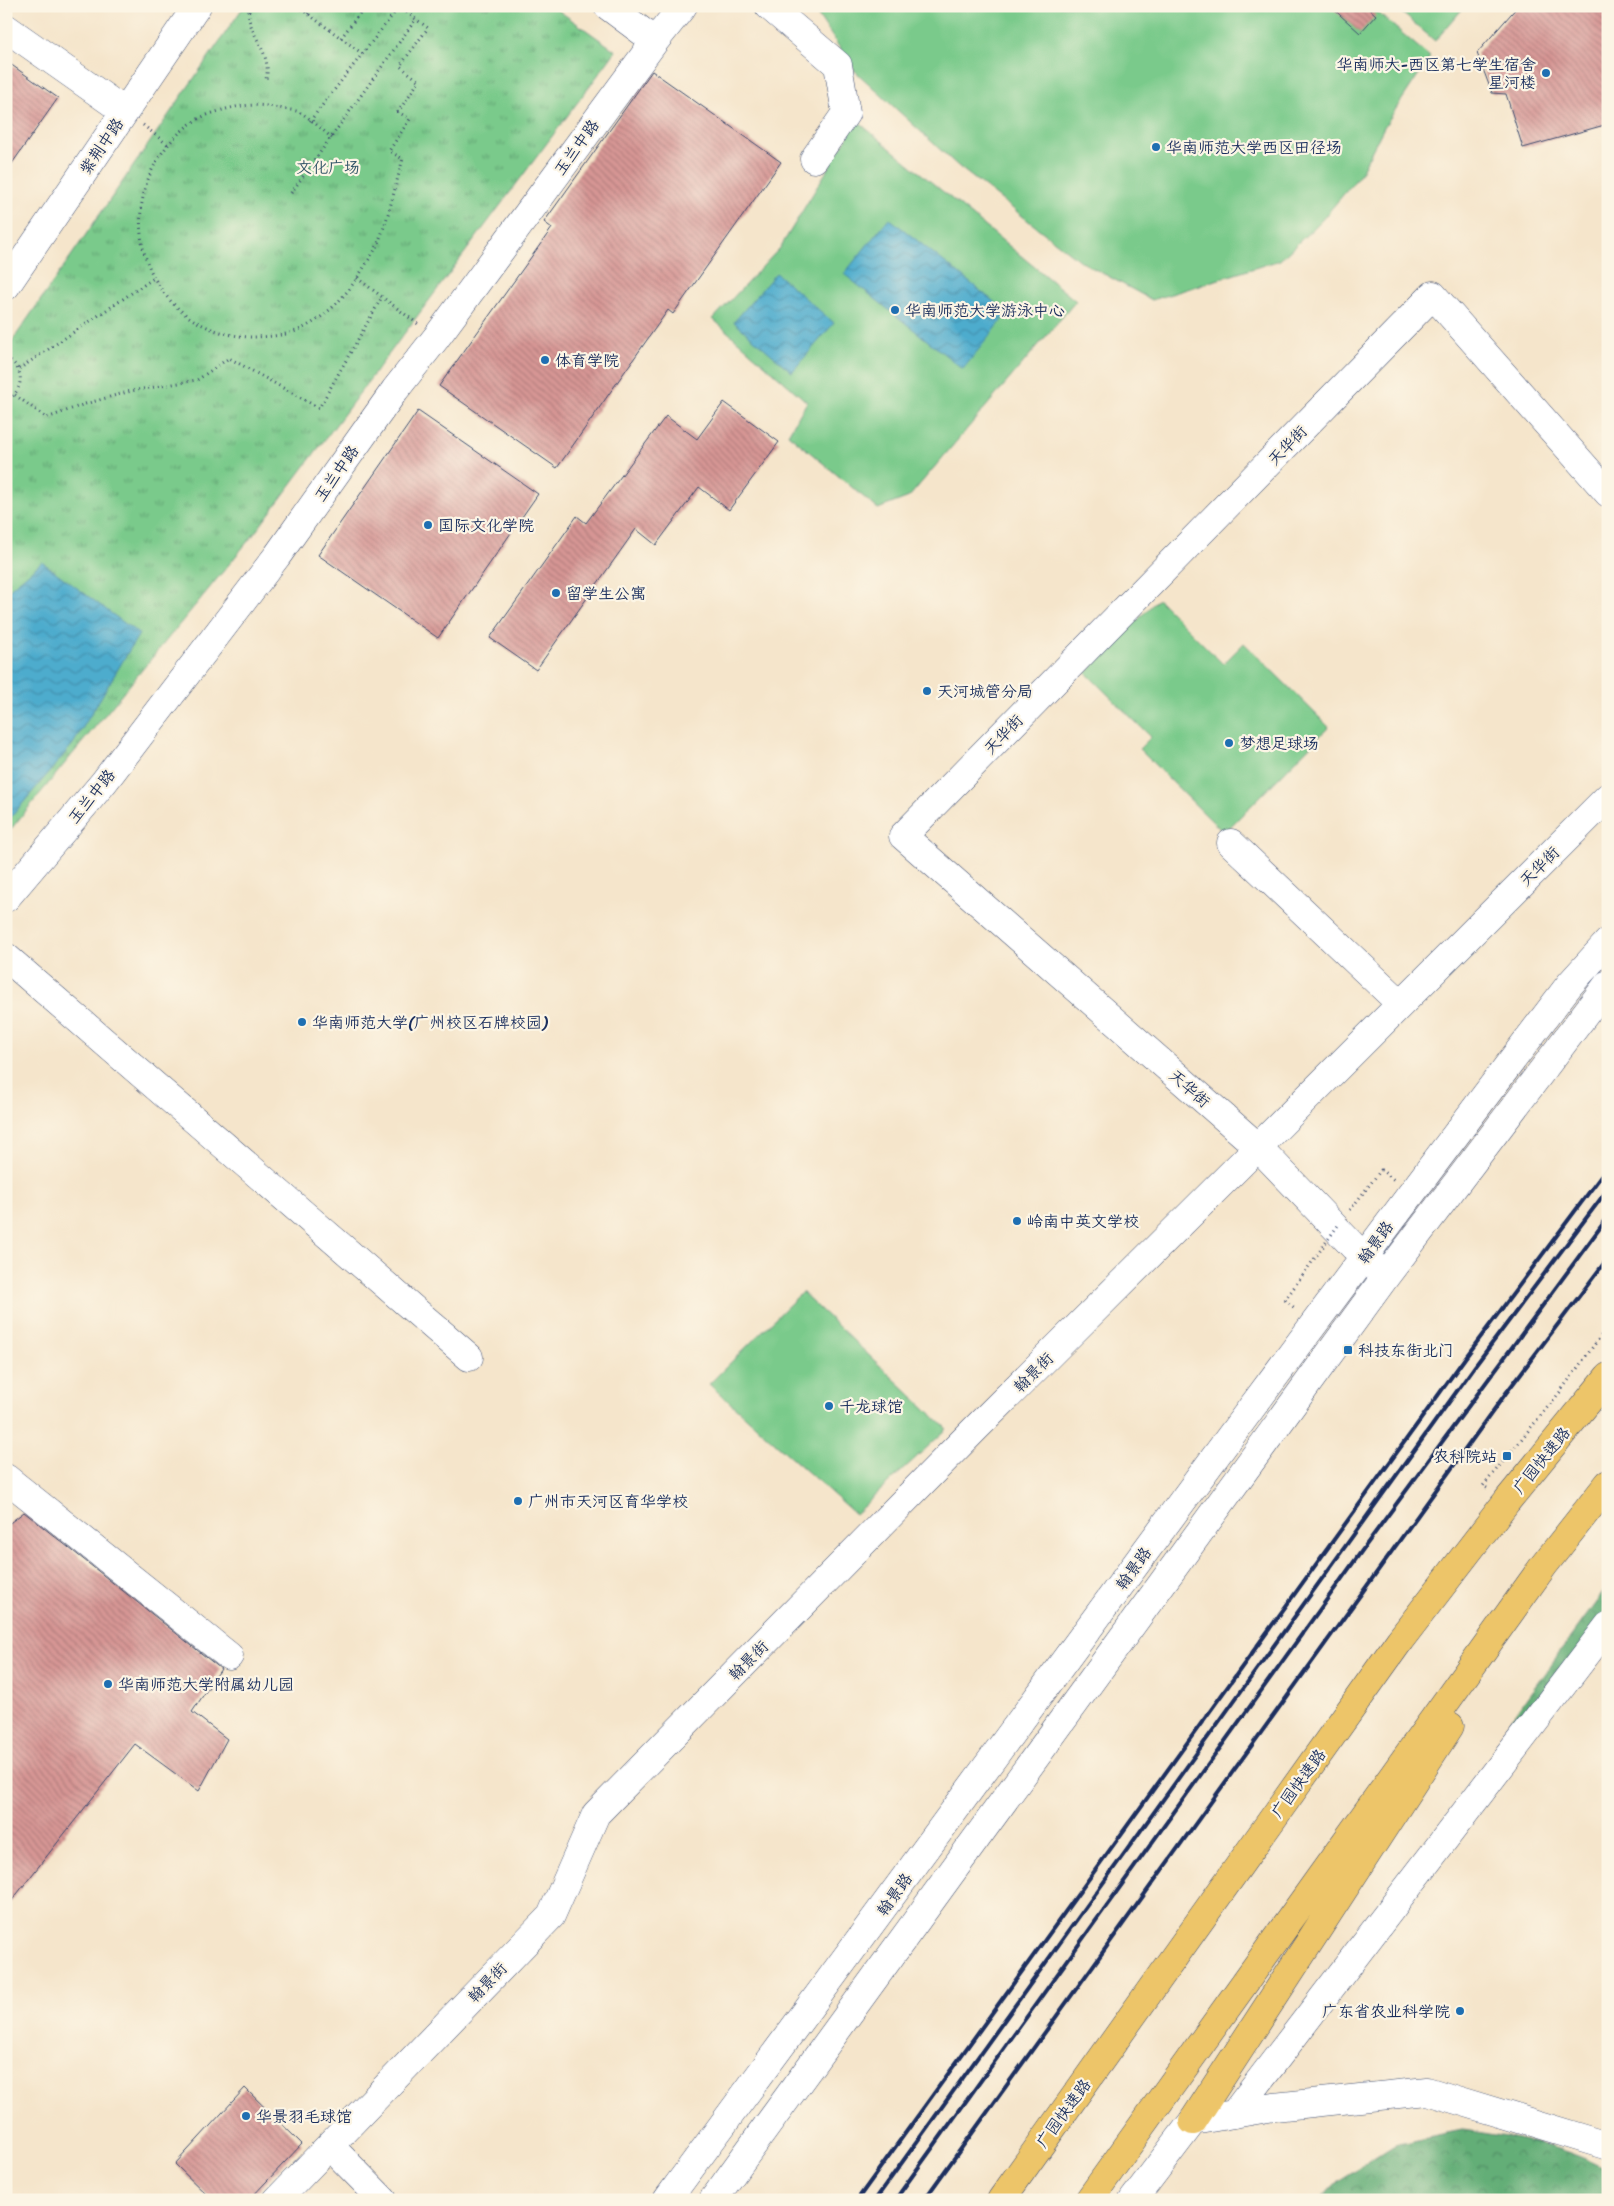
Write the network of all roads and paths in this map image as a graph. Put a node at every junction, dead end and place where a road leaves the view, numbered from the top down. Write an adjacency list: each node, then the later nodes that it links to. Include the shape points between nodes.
1 (197, 6): 17 (street, 紫荆中路)
2 (250, 6): 16 (path, via 248,18 267,60)
3 (297, 6): 10 (path)
4 (314, 6): 10 (path)
5 (365, 6): 13 (path)
6 (608, 6): 14 (street)
7 (683, 6): 14 (street, 玉兰中路)
8 (769, 6): 21 (street, via 838,65 846,113)
9 (399, 7): 11 (path); 15 (path)
10 (308, 14): 13 (path)
11 (416, 19): 19 (path); 24 (path, via 428,28 400,66 419,81 398,112 410,119 389,151 403,159 378,243)
12 (6, 28): 17 (street)
13 (341, 38): 15 (path)
14 (655, 41): 27 (street, 玉兰中路)
15 (363, 54): 18 (path)
16 (265, 82)
17 (124, 111): 20 (path); 25 (street, 紫荆中路)
18 (310, 121): 19 (path); 20 (path, via 299,112 267,104 233,106 202,117)
19 (332, 138): 22 (path)
20 (168, 145): 23 (path, via 154,162 141,197 139,234 148,269)
21 (814, 159)
22 (291, 193)
23 (154, 278): 24 (path, via 168,300 197,323 231,336 268,338 304,328 334,307); 29 (path)
24 (357, 278): 26 (path)
25 (6, 286)
26 (382, 297): 27 (path); 30 (path, via 319,408 229,358 197,380 132,390 47,418)
27 (436, 338): 35 (street, 玉兰中路, via 253,587 104,782)
28 (6, 358): 29 (path)
29 (18, 368): 30 (path, via 21,382)
30 (15, 395): 31 (path)
31 (6, 400)
32 (1608, 493): 40 (street, 天华街, via 1433,295 903,836)
33 (1608, 797): 39 (street, 天华街)
34 (1231, 843): 39 (street)
35 (6, 898)
36 (1608, 942): 42 (street, 翰景路, via 1570,984)
37 (6, 957): 46 (street)
38 (1608, 984): 43 (street, 翰景路)
39 (1401, 1004): 40 (street, 天华街)
40 (1258, 1147): 42 (street, 天华街); 56 (street, 翰景街, via 596,1814 551,1916)
41 (1381, 1170): 44 (path, bridge)
42 (1365, 1257): 43 (street, 天华街); 60 (street, 翰景路, via 1306,1332)
43 (1386, 1276): 61 (street, 翰景路)
44 (1285, 1300)
45 (1608, 1326): 50 (path, via 1560,1392)
46 (469, 1357)
47 (1608, 1377): 62 (highway, 广园快速路, via 1400,1640)
48 (6, 1478): 53 (street)
49 (1608, 1484): 51 (highway)
50 (1483, 1486)
51 (1544, 1565): 55 (highway, via 1478,1683); 63 (highway)
52 (1608, 1626): 54 (street)
53 (229, 1656)
54 (1234, 2114): 55 (street); 57 (street, via 1427,2091)
55 (1193, 2121): 64 (street)
56 (330, 2146): 58 (street, 翰景街); 59 (street)
57 (1608, 2146)
58 (277, 2200)
59 (383, 2200)
60 (667, 2200)
61 (713, 2200)
62 (1001, 2200)
63 (1089, 2200)
64 (1133, 2200)

